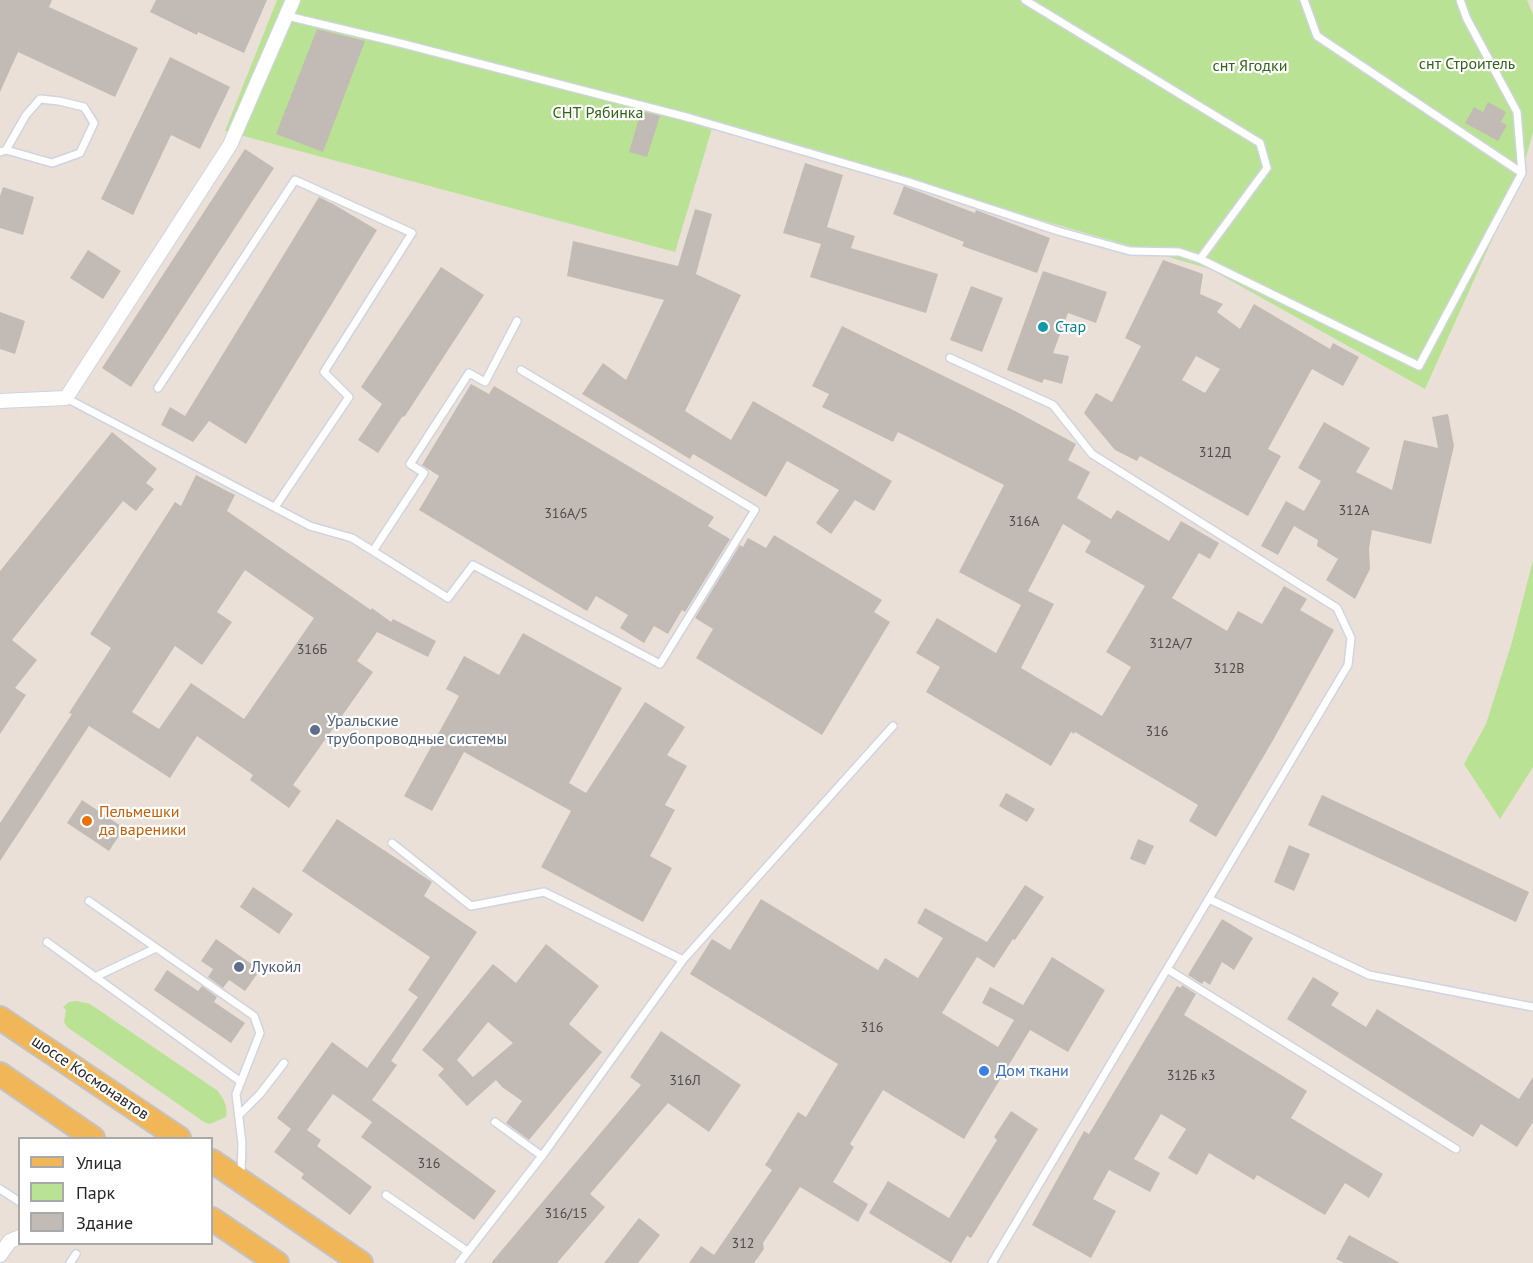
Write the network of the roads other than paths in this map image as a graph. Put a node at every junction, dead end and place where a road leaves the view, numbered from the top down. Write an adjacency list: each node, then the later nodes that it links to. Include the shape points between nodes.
1 (293, 0): 5 (street)
2 (1025, 0): 8 (lane, via 1260,143 1268,168)
3 (1304, 0): 7 (lane, via 1317,36)
4 (1460, 0): 7 (lane, via 1517,112)
5 (287, 16): 8 (lane, via 690,118 1130,251 1179,252); 13 (street, via 230,145)
6 (3, 151): 6 (lane, via 52,164 80,153 94,123 84,107 40,99)
7 (1522, 173): 8 (lane, via 1419,366)
8 (1200, 259)
9 (517, 321): 16 (lane, via 485,382 469,373 410,464 424,473)
10 (950, 358): 19 (lane, via 1053,405 1092,454 1337,608 1351,638 1348,665)
11 (521, 370): 16 (lane, via 755,510 660,664 472,566 448,598)
12 (158, 388): 15 (lane, via 295,180 412,233 324,372 349,397)
13 (66, 398): 14 (street); 15 (lane)
14 (0, 401)
15 (276, 507): 16 (lane, via 310,526 352,538)
16 (373, 552)
17 (893, 726): 23 (lane)
18 (392, 843): 23 (lane, via 471,906 544,892)
19 (1209, 899): 24 (lane); 26 (lane, via 1369,975)
20 (89, 901): 22 (lane)
21 (47, 942): 25 (lane)
22 (156, 948): 25 (lane); 30 (lane, via 254,1016 260,1033)
23 (683, 960): 36 (lane)
24 (1167, 969): 35 (lane); 51 (lane)
25 (95, 976): 30 (lane)
26 (1533, 1007)
27 (0, 1018): 34 (main road, шоссе Космонавтов)
28 (285, 1063): 31 (lane)
29 (0, 1074): 33 (main road)
30 (241, 1082): 31 (lane, via 236,1094)
31 (239, 1116): 38 (lane)
32 (495, 1122): 36 (lane)
33 (92, 1137)
34 (178, 1137)
35 (1456, 1149)
36 (542, 1156): 44 (lane)
37 (213, 1162): 38 (main road)
38 (241, 1181): 49 (main road)
39 (0, 1189): 41 (lane)
40 (386, 1195): 44 (lane)
41 (18, 1201)
42 (213, 1220): 48 (main road)
43 (18, 1238): 46 (street, via 10,1241)
44 (467, 1251): 50 (lane)
45 (76, 1254): 47 (lane)
46 (0, 1255)
47 (70, 1263)
48 (277, 1263)
49 (361, 1263)
50 (459, 1263)
51 (992, 1263)

